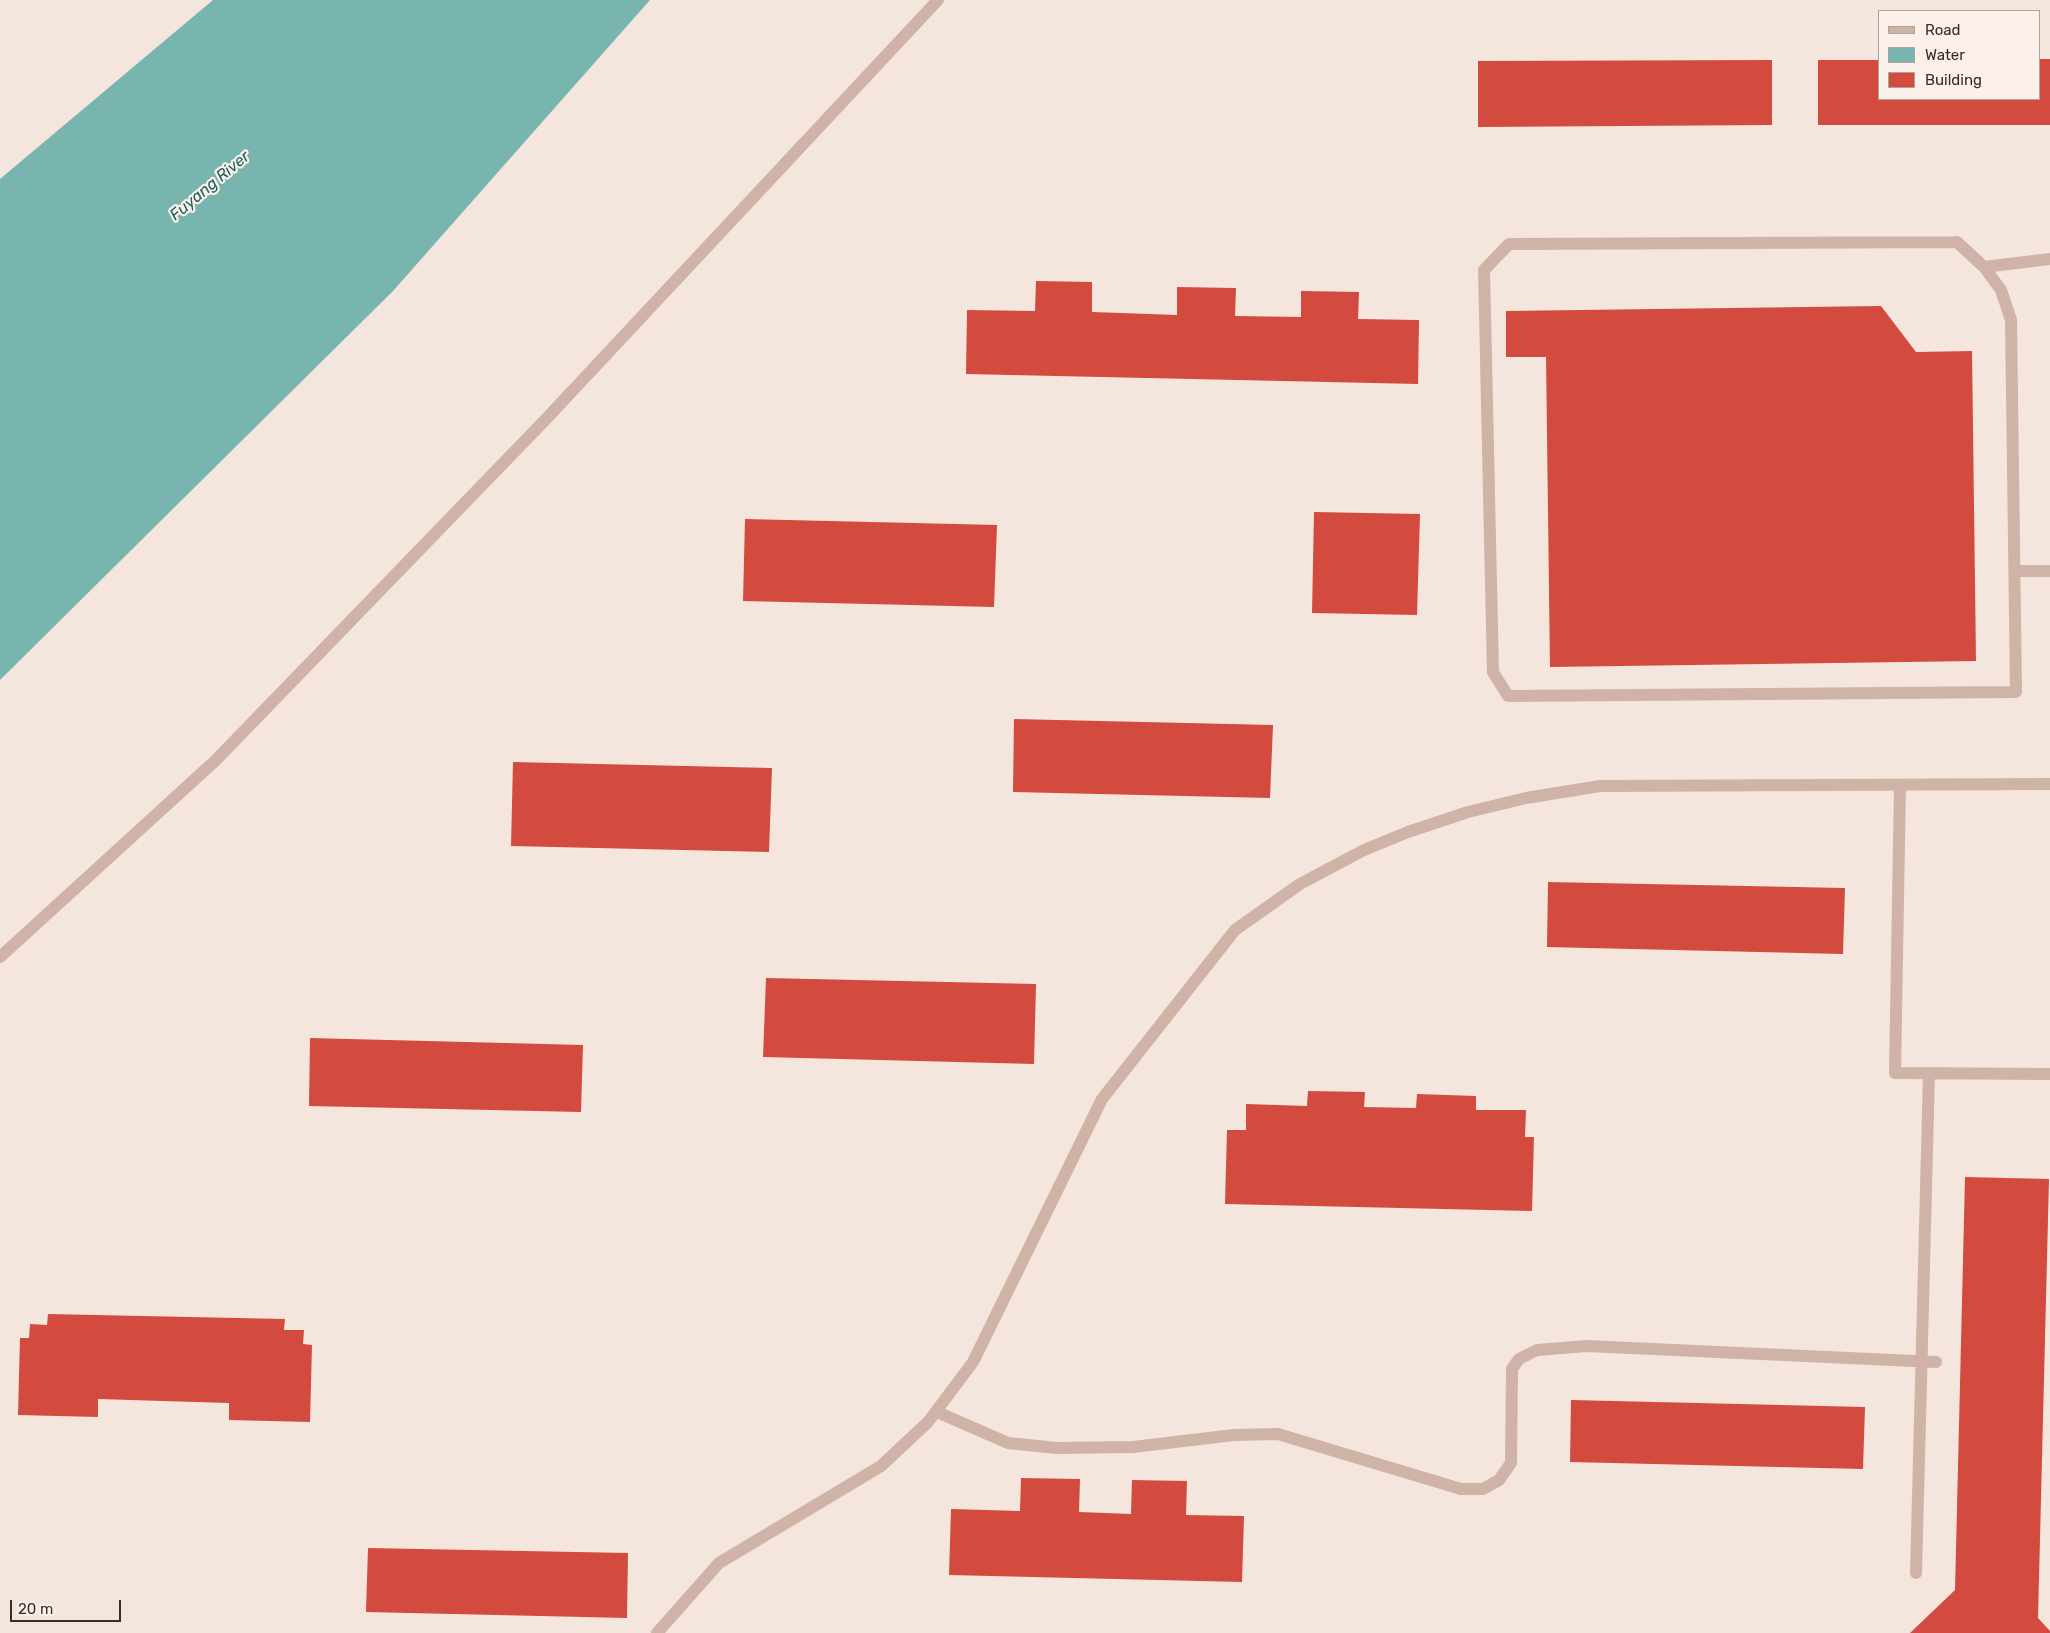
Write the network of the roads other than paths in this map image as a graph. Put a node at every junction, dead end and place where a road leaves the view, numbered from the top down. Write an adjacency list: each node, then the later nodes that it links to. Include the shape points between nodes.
1 (938, 0): 8 (street, via 547,418 223,753)
2 (2050, 259): 3 (street)
3 (1984, 267): 5 (street, via 2000,290 2011,320); 5 (street, via 1957,242 1509,244 1484,270 1493,672 1508,696 2016,692)
4 (2050, 570): 5 (street)
5 (2014, 571)
6 (2050, 784): 7 (street)
7 (1900, 785): 9 (street, via 1895,1072); 13 (street, via 1600,786 1526,798 1468,812 1408,832 1364,850 1300,884 1235,930 1102,1099 973,1362)
8 (0, 957)
9 (1929, 1073): 10 (street); 11 (street)
10 (2050, 1074)
11 (1921, 1361): 12 (street); 13 (street, via 1587,1346 1537,1350 1520,1359 1512,1369 1512,1463 1499,1480 1483,1490 1460,1488 1278,1434 1234,1435 1133,1447 1057,1448 1008,1444); 14 (street)
12 (1936, 1362)
13 (937, 1412): 15 (street, via 881,1466 719,1563)
14 (1916, 1573)
15 (657, 1633)

